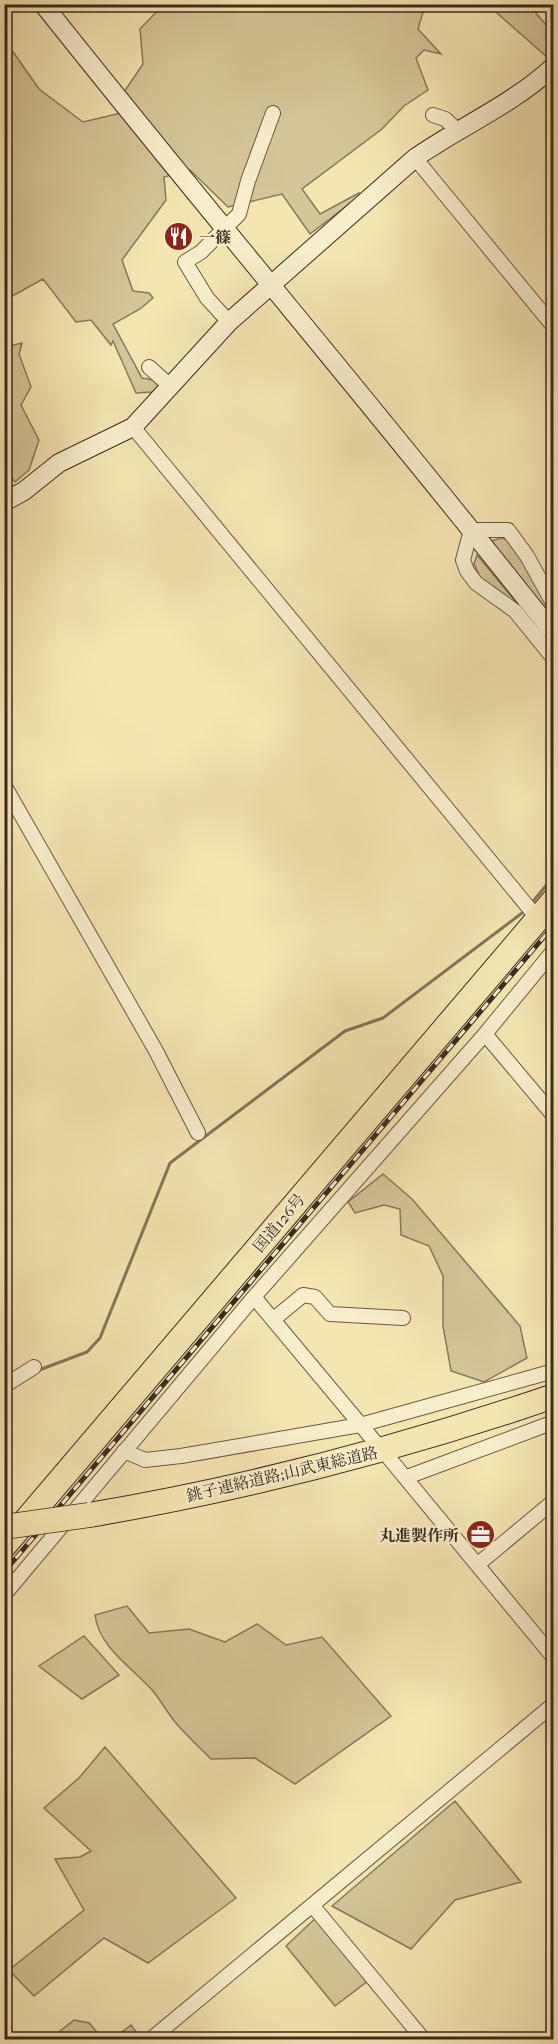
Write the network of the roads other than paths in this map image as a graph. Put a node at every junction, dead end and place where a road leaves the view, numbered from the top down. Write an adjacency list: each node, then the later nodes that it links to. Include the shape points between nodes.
1 (43, 4): 7 (street)
2 (554, 66): 5 (street, via 492,113)
3 (273, 112): 7 (street, via 243,206)
4 (433, 114): 5 (street)
5 (458, 131): 6 (street)
6 (415, 158): 8 (street); 10 (street)
7 (224, 230): 8 (street); 9 (street, via 184,262 207,298)
8 (268, 285): 9 (street); 15 (street)
9 (229, 322): 12 (street)
10 (554, 327)
11 (150, 367): 12 (street)
12 (170, 386): 13 (street)
13 (133, 427): 14 (street, via 59,463); 21 (street)
14 (4, 502)
15 (471, 530): 16 (street, via 508,530); 17 (street); 18 (street, via 464,560 467,571 476,583 515,610)
16 (554, 605)
17 (554, 634)
18 (554, 659)
19 (4, 785): 25 (street, via 156,1051)
20 (554, 900): 21 (highway, 国道126号)
21 (531, 911): 41 (highway, 国道126号)
22 (554, 951): 23 (street)
23 (485, 1034): 24 (street); 26 (street)
24 (554, 1116)
25 (198, 1133)
26 (254, 1297): 28 (street); 36 (street)
27 (403, 1318): 28 (street, via 330,1314 315,1297 303,1295)
28 (274, 1319): 34 (street)
29 (34, 1367): 31 (street)
30 (554, 1371): 34 (street)
31 (4, 1386)
32 (554, 1395): 40 (highway, 銚子連絡道路;山武東総道路, bridge, via 410,1443 301,1472 89,1515)
33 (554, 1422): 38 (street)
34 (360, 1425): 35 (street); 36 (street, via 145,1460)
35 (375, 1442)
36 (124, 1451): 43 (street)
37 (389, 1458): 38 (street)
38 (406, 1478): 42 (street)
39 (554, 1500): 42 (street)
40 (4, 1527)
41 (4, 1546)
42 (477, 1565): 44 (street)
43 (4, 1595)
44 (554, 1658)
45 (554, 1704): 46 (street)
46 (312, 1905): 47 (street); 48 (street)
47 (150, 2040)
48 (424, 2040)

